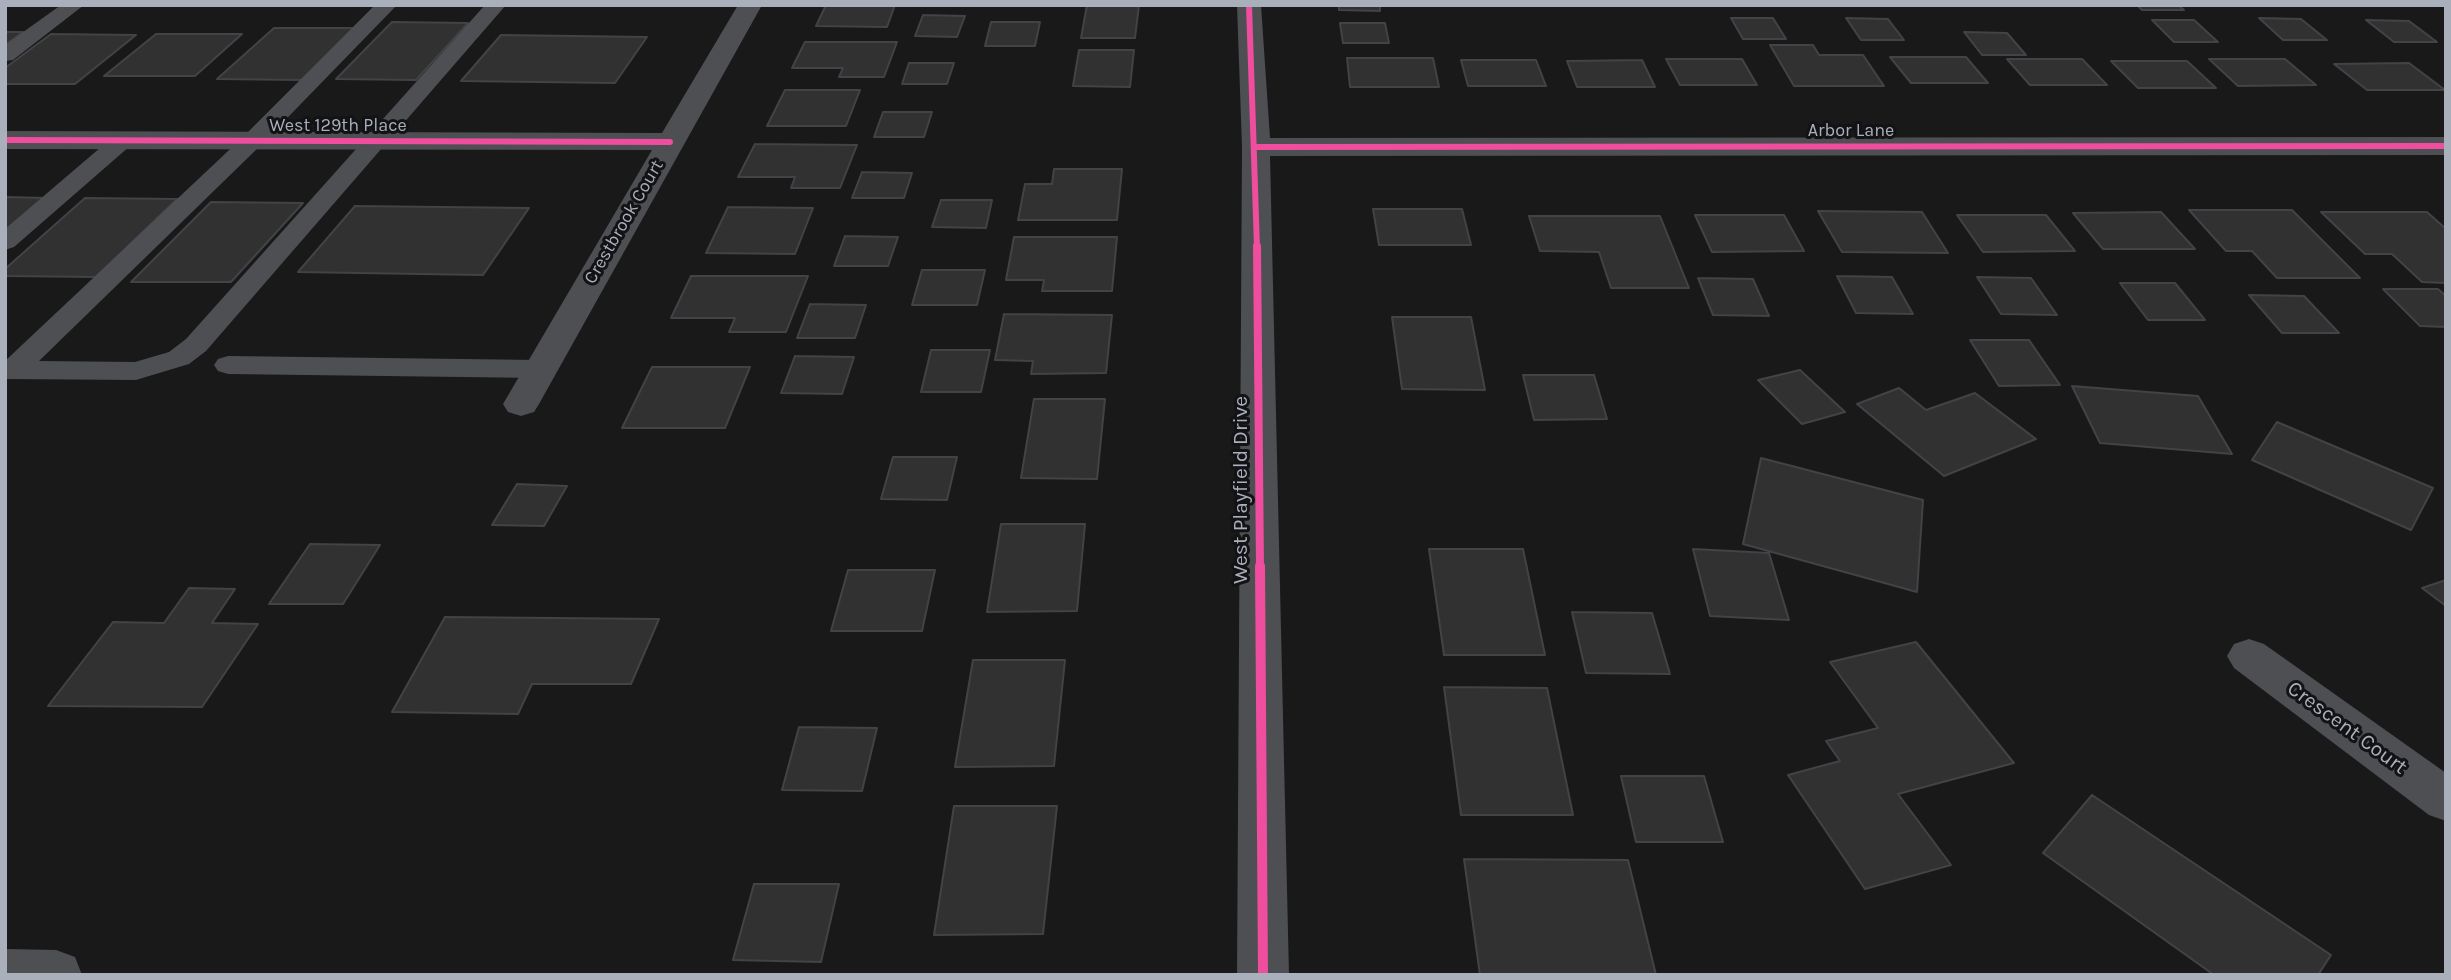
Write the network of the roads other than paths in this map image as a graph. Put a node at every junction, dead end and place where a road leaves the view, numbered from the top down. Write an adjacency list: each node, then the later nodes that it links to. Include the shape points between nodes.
1 (74, 5): 6 (lane)
2 (387, 5): 9 (lane)
3 (496, 5): 10 (lane)
4 (750, 5): 11 (street, Crestbrook Court)
5 (1249, 5): 13 (street, West Playfield Drive)
6 (5, 55)
7 (5, 140): 8 (street, West 129th Place)
8 (122, 141): 9 (street, West 129th Place); 14 (lane)
9 (252, 141): 10 (street, West 129th Place); 17 (lane)
10 (377, 142): 11 (street, West 129th Place); 17 (lane, via 196,345 179,358 136,371)
11 (670, 142): 16 (street, Crestbrook Court)
12 (2446, 146): 13 (street, Arbor Lane)
13 (1256, 147): 23 (street, West Playfield Drive)
14 (5, 242)
15 (228, 365): 16 (lane)
16 (540, 369): 18 (street, Crestbrook Court)
17 (9, 370)
18 (521, 404)
19 (2249, 656): 20 (street, Crescent Court)
20 (2446, 800)
21 (5, 974): 22 (street)
22 (56, 975)
23 (1263, 975)

